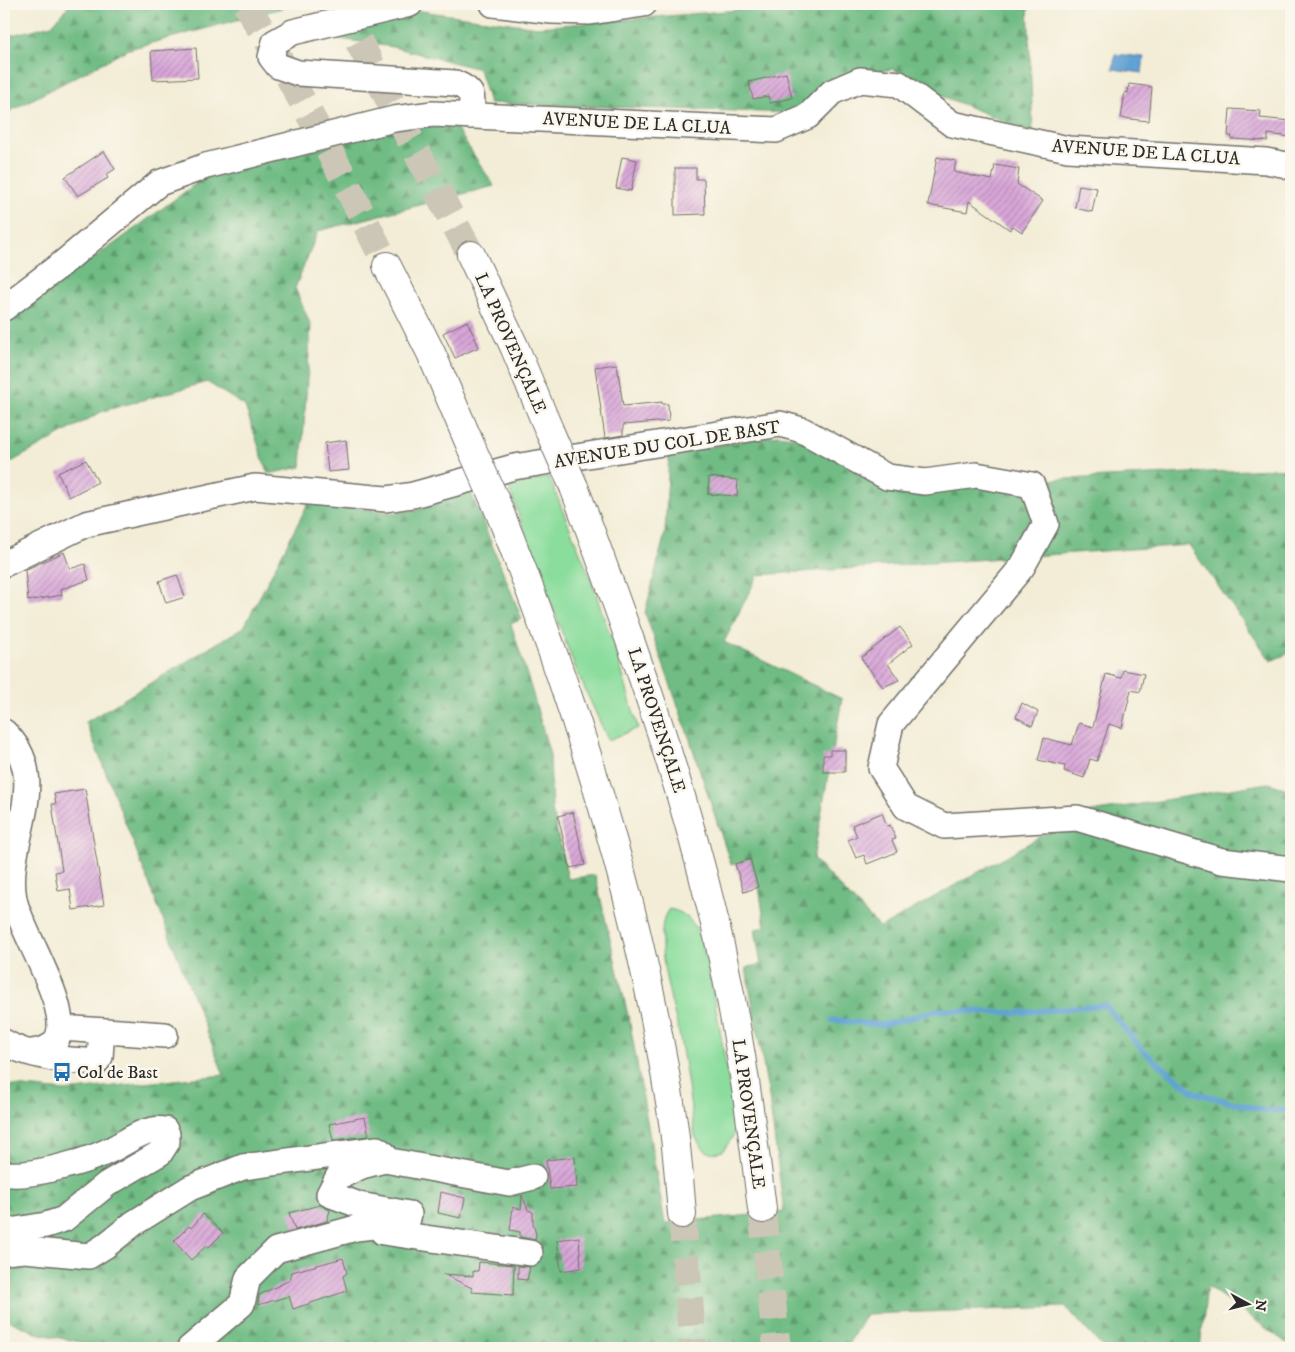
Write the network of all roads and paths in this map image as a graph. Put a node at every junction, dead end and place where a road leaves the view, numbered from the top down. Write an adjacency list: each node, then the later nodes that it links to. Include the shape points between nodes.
1 (410, 4): 4 (street, via 293,32 276,42 271,57 278,66 298,73 455,82 470,92)
2 (493, 4): 3 (street, via 590,12)
3 (644, 4)
4 (470, 116): 5 (street, AVENUE DE LA CLUA, via 776,130 808,116 832,92 860,80 899,84 952,124 1068,149 1266,160); 8 (street, AVENUE DE LA CLUA, via 433,114 394,119 206,166 159,183)
5 (1291, 167)
6 (471, 255): 20 (highway, LA PROVENÇALE, bridge, via 574,487 623,617 689,821 713,911 733,1008)
7 (387, 266): 21 (highway, bridge, via 431,353 496,503 568,694 612,839 643,959 672,1110)
8 (4, 308)
9 (4, 564): 11 (street, AVENUE DU COL DE BAST, via 86,524 255,487 386,500 514,468 780,424 802,430 888,477 925,482 976,475 1032,485 1046,524 1022,568 891,724 881,768 906,807 944,826 1077,818 1222,861)
10 (4, 732): 12 (street, via 22,757 28,788 13,860 14,899 59,1008)
11 (1291, 869)
12 (60, 1028): 13 (street); 16 (street, via 53,1044)
13 (102, 1031): 14 (street); 16 (street, via 97,1061 59,1059)
14 (165, 1035)
15 (4, 1042): 16 (street)
16 (32, 1052)
17 (385, 1160): 19 (street, via 509,1183); 22 (street, via 338,1177 329,1194 359,1205 409,1214 407,1222); 24 (street, via 384,1154 377,1149 243,1167 190,1188 89,1256 25,1250)
18 (4, 1173): 23 (street, via 48,1170 107,1152 157,1128 167,1134 167,1142 160,1153 107,1184 64,1219)
19 (533, 1177)
20 (762, 1209)
21 (682, 1214)
22 (356, 1228): 25 (street); 26 (street, via 276,1250 248,1278 242,1304)
23 (4, 1232)
24 (4, 1252)
25 (530, 1254)
26 (190, 1348)

